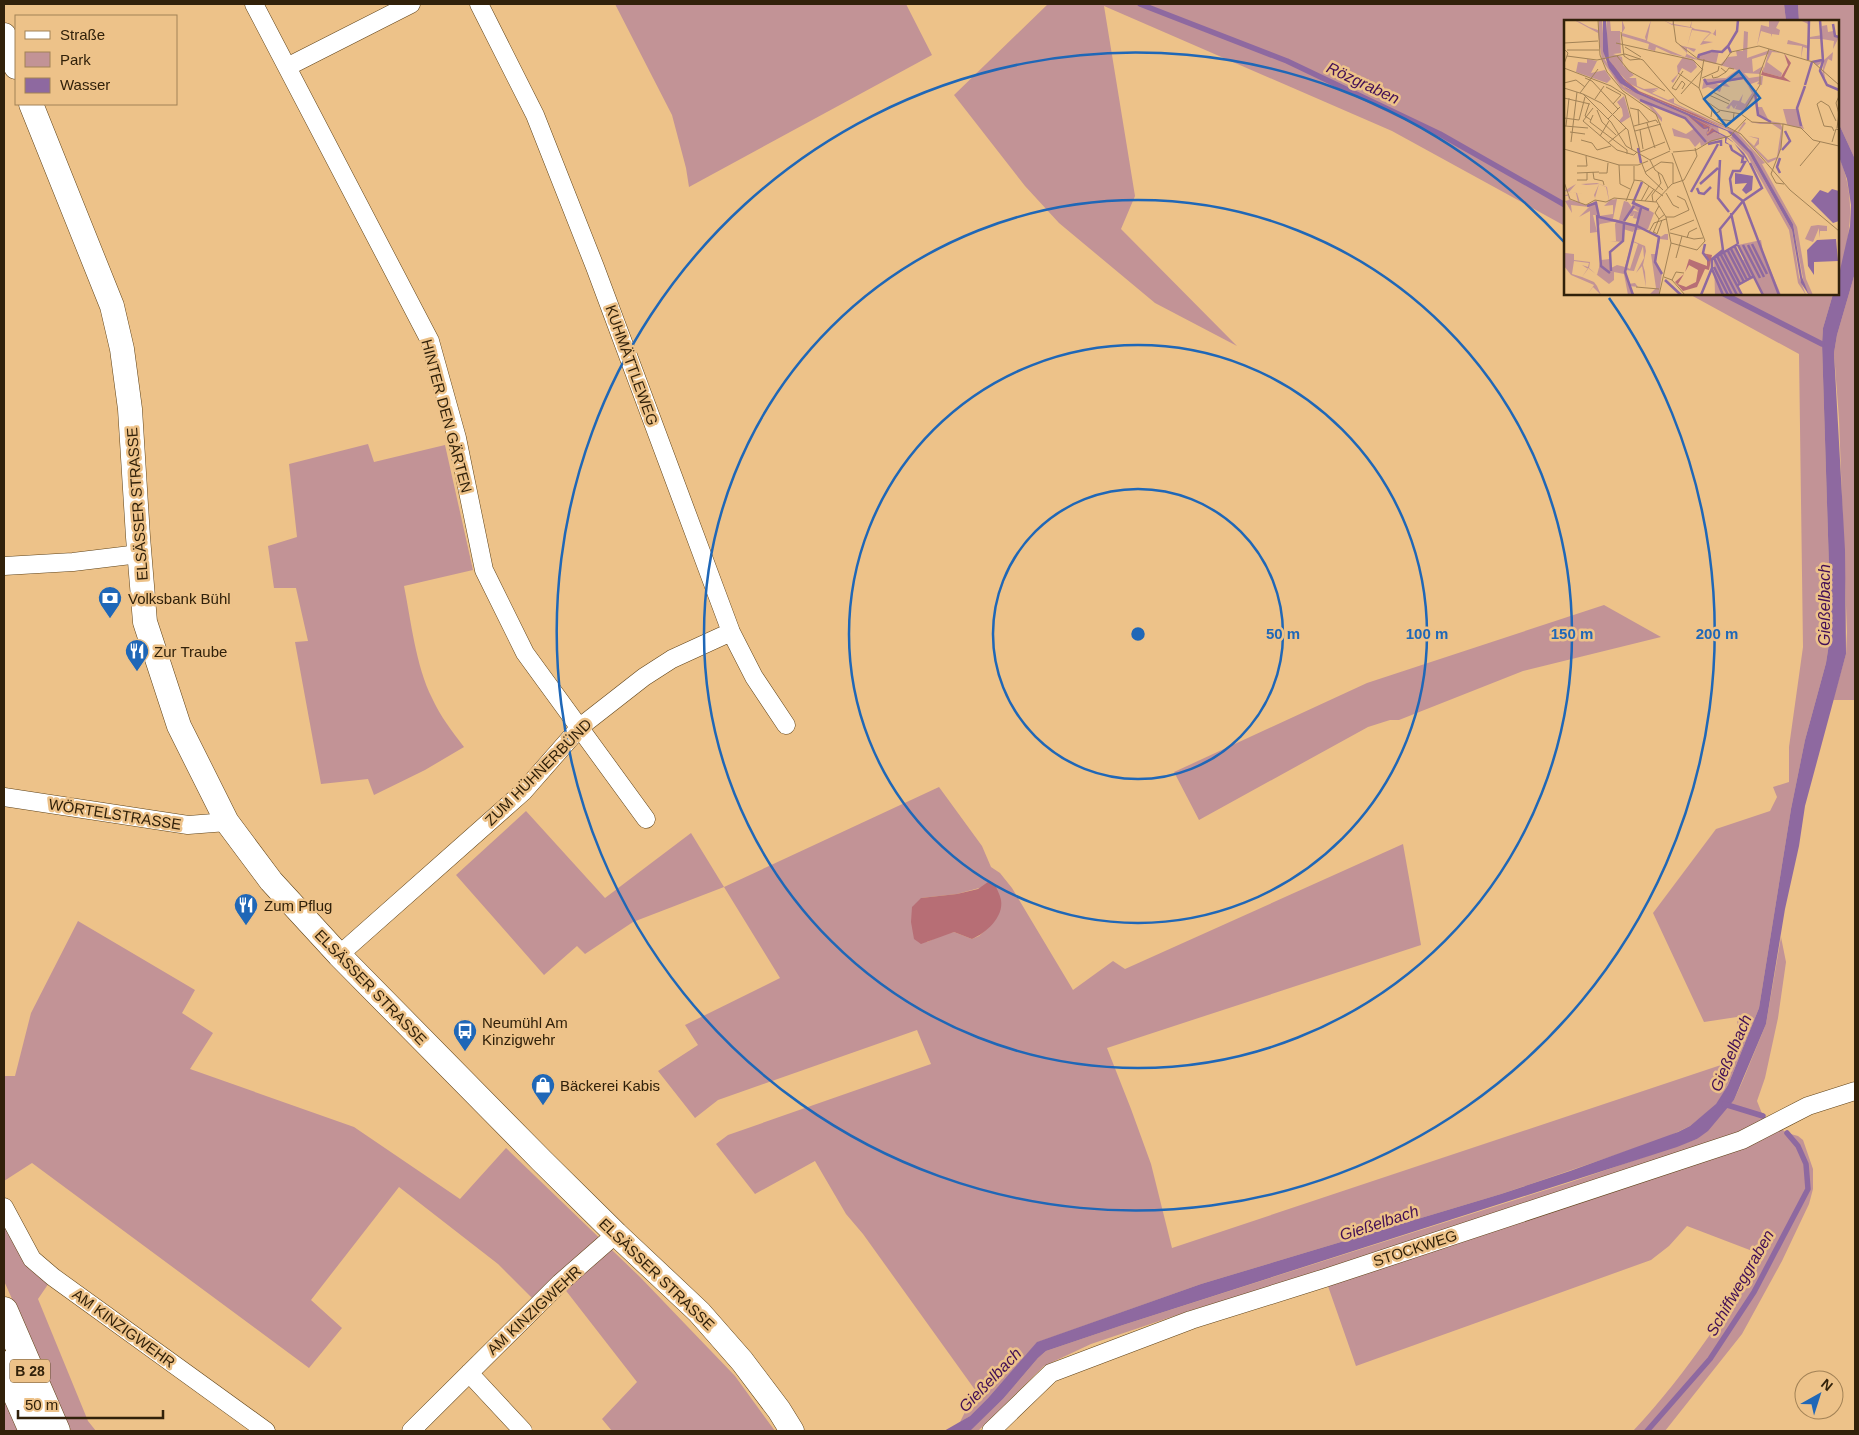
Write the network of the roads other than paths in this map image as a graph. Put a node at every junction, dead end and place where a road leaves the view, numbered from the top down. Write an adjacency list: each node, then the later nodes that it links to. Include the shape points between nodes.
1 (254, 4): 6 (street, HINTER DEN GÄRTEN)
2 (411, 4): 6 (street)
3 (478, 4): 10 (street, KUHMÄTTLEWEG, via 535,115)
4 (4, 35): 5 (street)
5 (15, 63)
6 (287, 67): 12 (street, HINTER DEN GÄRTEN, via 430,341 457,438 484,570 525,653)
7 (31, 105): 8 (street, ELSÄSSER STRASSE, via 112,306 130,409)
8 (139, 554): 9 (street); 15 (street, ELSÄSSER STRASSE, via 146,622 178,726)
9 (4, 566)
10 (731, 632): 11 (street, KUHMÄTTLEWEG, via 754,677); 12 (street, ZUM HÜHNERBÜND, via 672,659)
11 (786, 725)
12 (580, 727): 14 (street, HINTER DEN GÄRTEN); 16 (street, ZUM HÜHNERBÜND, via 523,792)
13 (4, 797): 15 (street, WÖRTELSTRASSE, via 188,825)
14 (646, 819)
15 (227, 822): 16 (street, ELSÄSSER STRASSE, via 271,881)
16 (339, 955): 19 (street, ELSÄSSER STRASSE)
17 (1855, 1091): 29 (street, STOCKWEG, via 1808,1106 1742,1140 1190,1320 1051,1373)
18 (4, 1207): 25 (street, AM KINZIGWEHR, via 32,1259 53,1277)
19 (616, 1234): 22 (street, AM KINZIGWEHR, via 560,1283); 28 (street, ELSÄSSER STRASSE, via 699,1312 742,1361)
20 (4, 1311): 24 (highway, B 28)
21 (4, 1365): 23 (highway, B 28)
22 (468, 1373): 26 (street, AM KINZIGWEHR); 27 (street)
23 (33, 1431)
24 (56, 1431)
25 (266, 1431)
26 (411, 1431)
27 (523, 1431)
28 (792, 1431)
29 (991, 1431)

